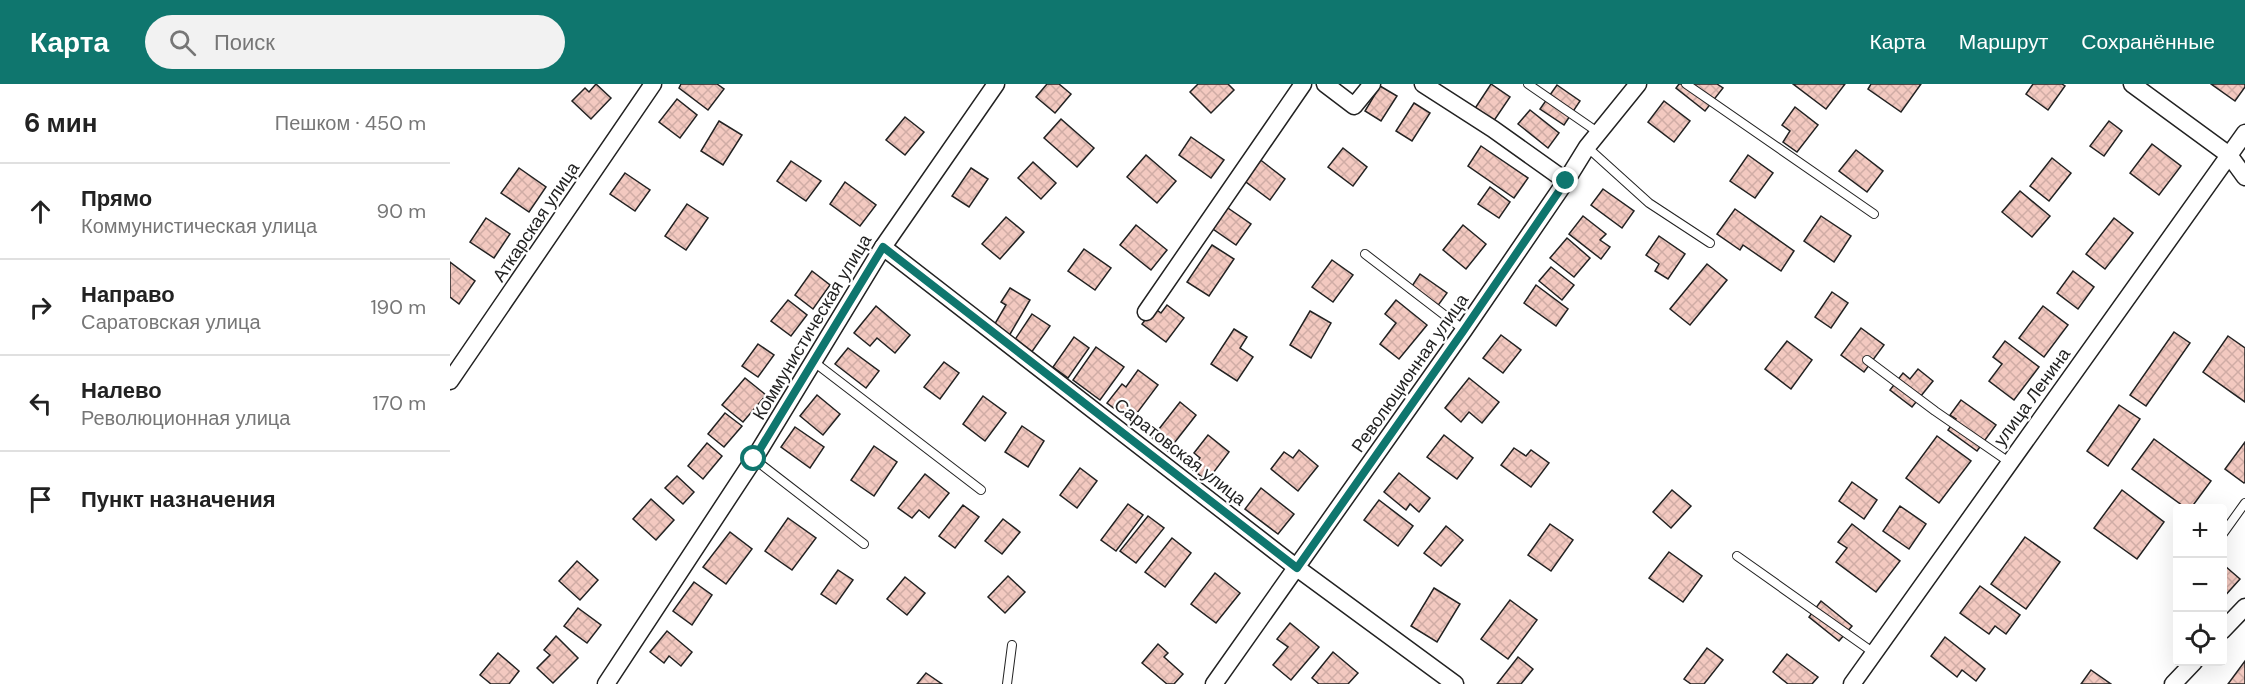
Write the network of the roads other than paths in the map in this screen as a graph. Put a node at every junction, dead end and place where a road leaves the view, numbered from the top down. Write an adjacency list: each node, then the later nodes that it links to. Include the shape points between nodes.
1 (653, 84): 25 (street, Аткарская улица)
2 (996, 84): 19 (street, Коммунистическая улица)
3 (1303, 84): 21 (street)
4 (1325, 84): 5 (street, via 1354,105)
5 (1372, 84)
6 (1423, 84): 16 (street)
7 (1528, 84): 12 (lane)
8 (1638, 84): 12 (street, Революционная улица)
9 (1686, 84): 17 (lane)
10 (2132, 84): 14 (street)
11 (2245, 133): 14 (street, улица Ленина)
12 (1599, 134): 13 (street, Революционная улица)
13 (1587, 147): 16 (street, Революционная улица); 18 (lane, via 1649,203)
14 (2229, 155): 15 (street); 27 (street, улица Ленина)
15 (2245, 177)
16 (1566, 181): 22 (street, Революционная улица)
17 (1874, 214)
18 (1710, 243)
19 (883, 247): 24 (street, Коммунистическая улица); 33 (street, Саратовская улица)
20 (1365, 254): 22 (lane)
21 (1146, 312)
22 (1464, 330): 33 (street, Революционная улица)
23 (1867, 360): 27 (lane)
24 (814, 362): 26 (street, Коммунистическая улица); 28 (lane)
25 (450, 381)
26 (754, 459): 31 (lane); 39 (street, Коммунистическая улица)
27 (2009, 462): 37 (street, улица Ленина)
28 (981, 490)
29 (2245, 502): 30 (lane)
30 (2227, 529)
31 (864, 544)
32 (1737, 556): 37 (lane)
33 (1297, 568): 41 (street, Революционная улица); 42 (street, Саратовская улица)
34 (2245, 607): 35 (street)
35 (2227, 627)
36 (1012, 645): 40 (lane)
37 (1874, 652): 43 (street, улица Ленина)
38 (2190, 666): 44 (street)
39 (606, 684)
40 (1007, 684)
41 (1214, 684)
42 (1455, 684)
43 (1852, 684)
44 (2173, 684)

